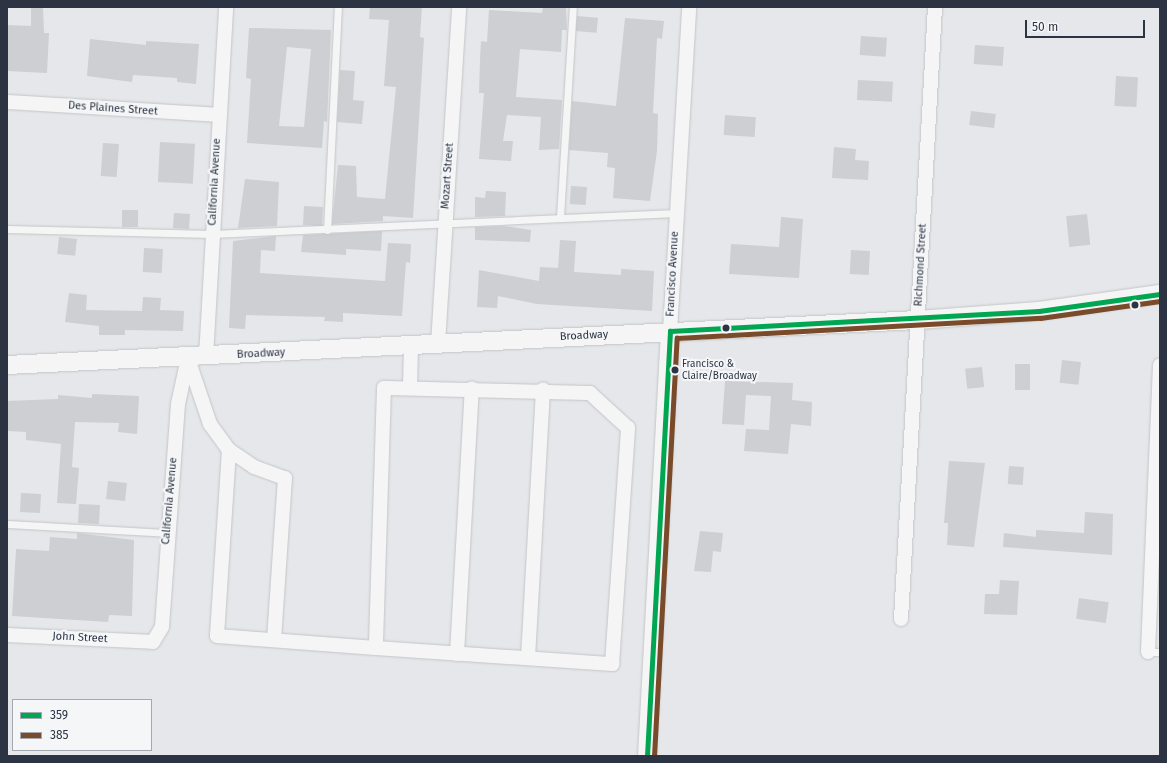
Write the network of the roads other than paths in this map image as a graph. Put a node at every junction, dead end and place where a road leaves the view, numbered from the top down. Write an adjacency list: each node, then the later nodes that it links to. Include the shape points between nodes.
1 (226, 7): 8 (street, California Avenue)
2 (338, 7): 13 (lane)
3 (459, 7): 11 (street, Mozart Street)
4 (572, 7): 10 (lane)
5 (689, 7): 9 (street, Francisco Avenue)
6 (935, 7): 16 (street, Richmond Street)
7 (7, 102): 8 (street, Des Plaines Street)
8 (218, 115): 14 (street, California Avenue)
9 (677, 213): 10 (lane); 17 (street, Francisco Avenue)
10 (560, 217): 11 (lane)
11 (445, 221): 13 (lane); 18 (street, Mozart Street)
12 (7, 229): 14 (lane)
13 (327, 230): 14 (lane)
14 (212, 234): 21 (street, California Avenue)
15 (1160, 294): 16 (street, Broadway, via 1039,311)
16 (918, 320): 17 (street, Broadway); 30 (street, Richmond Street)
17 (670, 331): 18 (street, Broadway); 38 (street, Francisco Avenue)
18 (438, 344): 19 (street, Broadway)
19 (411, 346): 21 (street, Broadway); 24 (street)
20 (188, 358): 21 (street, Broadway); 23 (street, Broadway); 27 (street, via 210,424); 29 (street, California Avenue, via 178,404)
21 (206, 358)
22 (1160, 365): 35 (street)
23 (7, 366)
24 (410, 387): 25 (street); 34 (street, via 384,388)
25 (472, 388): 26 (street); 36 (street)
26 (543, 389): 37 (street); 37 (street, via 590,393 628,428 612,664)
27 (229, 450): 32 (street, via 254,467 285,478); 32 (street, via 217,636)
28 (7, 524): 29 (lane)
29 (167, 533): 33 (street, California Avenue, via 162,627)
30 (901, 619)
31 (7, 635): 33 (street, John Street)
32 (274, 640): 34 (street)
33 (153, 642)
34 (376, 648): 36 (street)
35 (1154, 652)
36 (457, 654): 37 (street)
37 (528, 658)
38 (647, 756)

